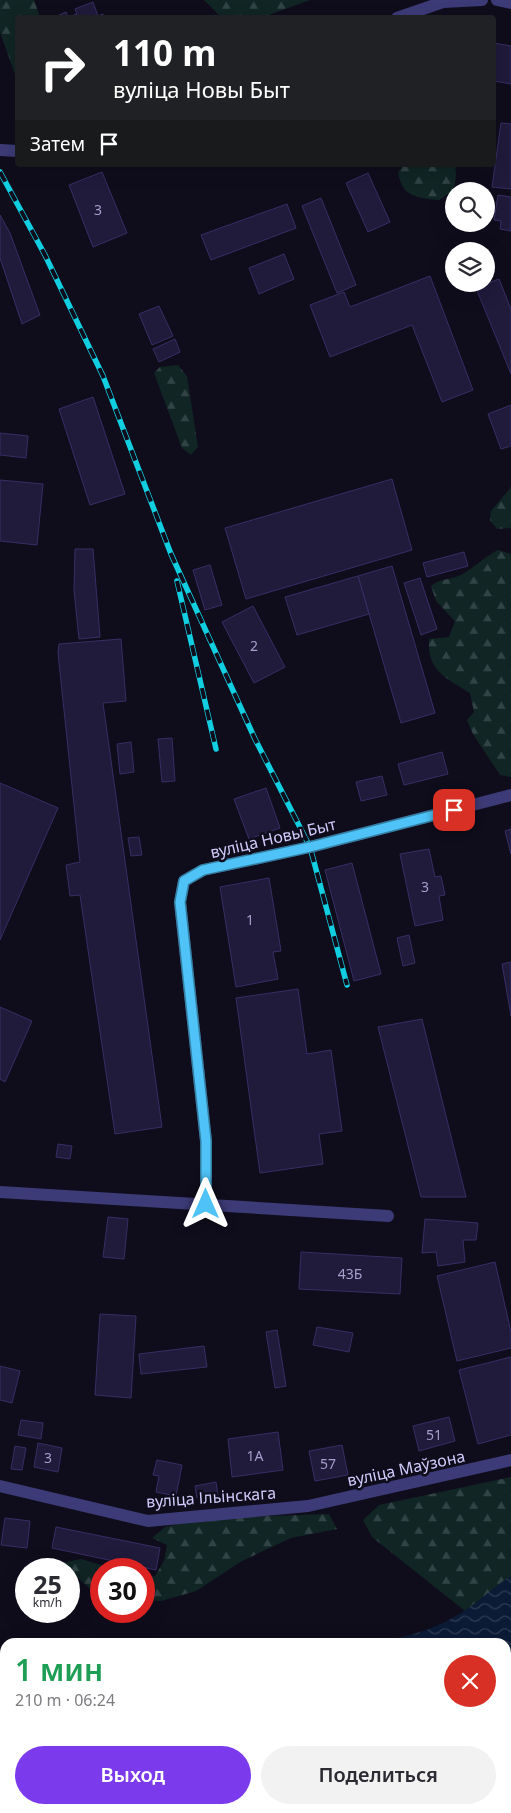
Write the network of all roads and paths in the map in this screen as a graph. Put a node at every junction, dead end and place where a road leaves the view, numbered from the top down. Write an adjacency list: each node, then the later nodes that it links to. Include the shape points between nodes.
1 (482, 0): 4 (street, via 443,2)
2 (497, 0): 3 (street)
3 (511, 3)
4 (406, 15)
5 (0, 150): 6 (street)
6 (15, 151)
7 (511, 795): 9 (street, вуліца Новы Быт, via 310,847 203,870 184,881 180,902 206,1141)
8 (0, 1192): 9 (street)
9 (206, 1204): 10 (street)
10 (388, 1216)
11 (511, 1460): 13 (street, вуліца Маўзона)
12 (0, 1486): 13 (street, вуліца Ільінскага, via 148,1520)
13 (308, 1506)

